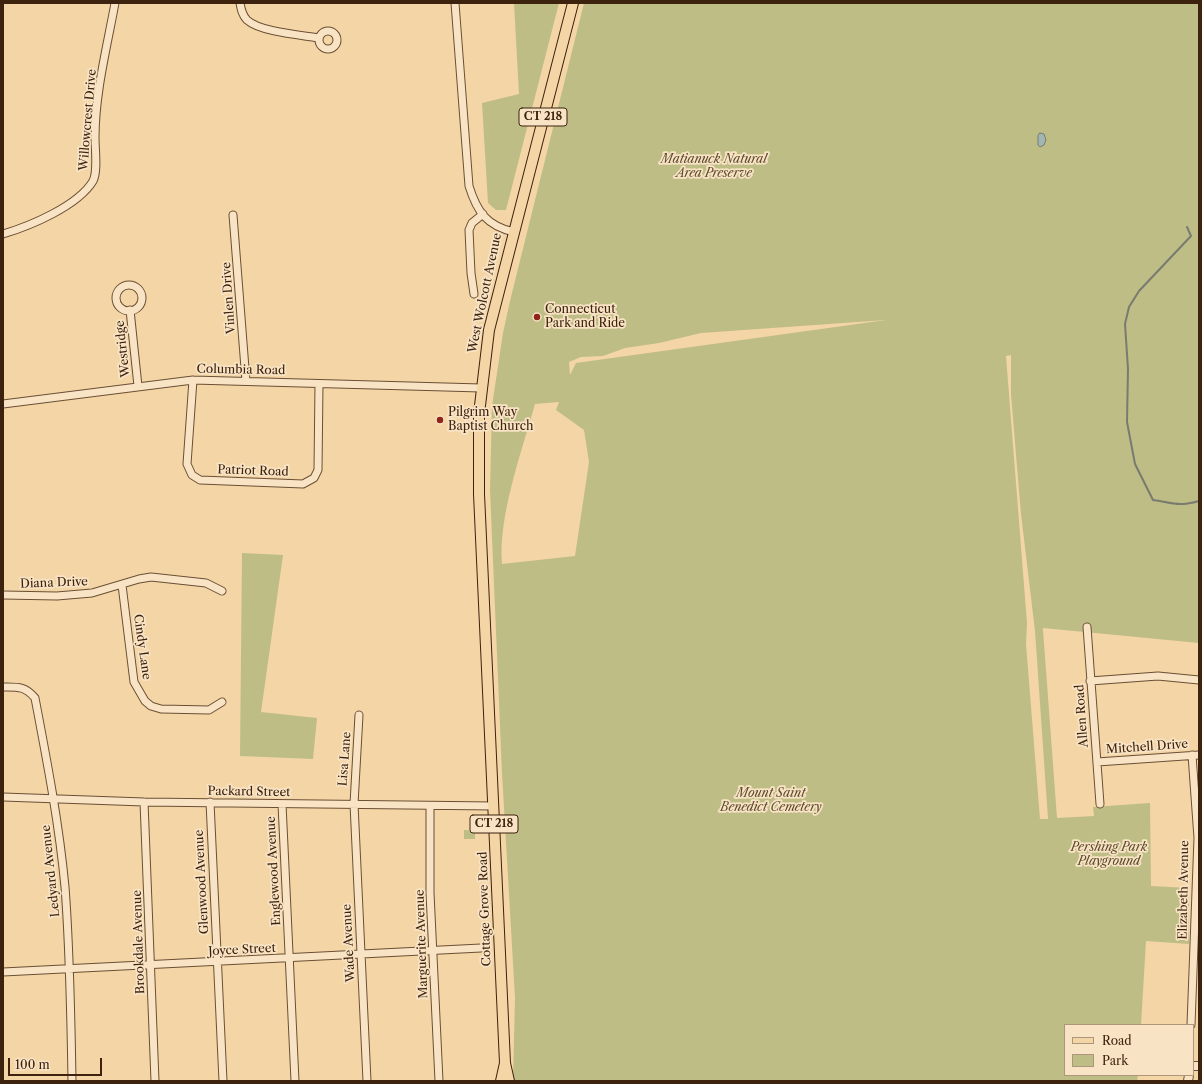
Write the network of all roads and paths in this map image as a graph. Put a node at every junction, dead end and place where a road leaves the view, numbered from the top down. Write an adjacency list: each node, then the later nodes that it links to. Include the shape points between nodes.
1 (115, 3): 9 (street, Willowcrest Drive, via 100,86 93,180 74,201 33,224)
2 (240, 3): 5 (street, via 247,20 259,26)
3 (455, 3): 6 (street, West Wolcott Avenue, via 468,175 472,197)
4 (572, 3): 8 (main road, CT 218)
5 (319, 38)
6 (483, 214): 8 (street, West Wolcott Avenue, via 499,228); 10 (street, West Wolcott Avenue, via 469,230)
7 (233, 215): 13 (street, Vinlen Drive)
8 (514, 232): 16 (main road, West Wolcott Avenue / CT 218, via 489,330)
9 (3, 234)
10 (474, 294)
11 (130, 310): 15 (street, Westridge)
12 (193, 380): 13 (street, Columbia Road); 14 (street, Patriot Road, via 187,464 192,475 200,480 303,484 314,478 318,470); 15 (street, Columbia Road)
13 (246, 381): 14 (street, Columbia Road)
14 (320, 384): 16 (street, Columbia Road, via 416,384)
15 (138, 386): 17 (street, Columbia Road)
16 (481, 388): 19 (main road, West Wolcott Avenue / CT 218, via 478,444)
17 (3, 404)
18 (122, 585): 20 (street, Diana Drive, via 151,577 206,583); 21 (street, Diana Drive, via 92,594); 26 (street, Cindy Lane, via 134,682 145,701 161,709 209,710)
19 (483, 586): 38 (main road, Cottage Grove Road / CT 218)
20 (222, 591)
21 (3, 595)
22 (1087, 627): 23 (street, Allen Road)
23 (1090, 680): 24 (street, via 1158,676); 29 (street, Allen Road)
24 (1199, 680)
25 (3, 687): 31 (street, Ledyard Avenue, via 28,690 36,698)
26 (222, 702)
27 (359, 714): 35 (street, Lisa Lane)
28 (1195, 755): 29 (street, Mitchell Drive); 39 (street, Elizabeth Avenue)
29 (1097, 762): 36 (street, Allen Road)
30 (3, 797): 31 (street, Packard Street)
31 (54, 800): 32 (street, Packard Street); 47 (street, Ledyard Avenue, via 65,886)
32 (144, 802): 33 (street, Packard Street); 46 (street, Brookdale Avenue)
33 (210, 802): 34 (street, Packard Street); 45 (street, Glenwood Avenue)
34 (282, 804): 35 (street, Packard Street); 44 (street, Englewood Avenue)
35 (354, 804): 37 (street, Packard Street); 43 (street, Wade Avenue)
36 (1100, 804)
37 (430, 806): 38 (street, Packard Street); 42 (street, Marguerite Avenue, via 429,861)
38 (494, 806): 50 (main road, Cottage Grove Road / CT 218)
39 (1199, 838): 40 (street, Elizabeth Avenue)
40 (1197, 935): 49 (street, Elizabeth Avenue)
41 (481, 948): 42 (street, Joyce Street)
42 (433, 952): 43 (street, Joyce Street); 56 (street, Marguerite Avenue)
43 (361, 955): 44 (street, Joyce Street); 55 (street, Wade Avenue)
44 (289, 959): 45 (street, Joyce Street); 54 (street, Englewood Avenue)
45 (217, 962): 46 (street, Joyce Street); 53 (street, Glenwood Avenue)
46 (151, 965): 47 (street, Joyce Street); 52 (street, Brookdale Avenue)
47 (71, 970): 48 (street, Joyce Street); 51 (street, Ledyard Avenue)
48 (3, 972)
49 (1191, 1024)
50 (505, 1063): 57 (main road, Cottage Grove Road / CT 218); 58 (main road, Cottage Grove Road / CT 218)
51 (72, 1081)
52 (155, 1081)
53 (223, 1081)
54 (295, 1081)
55 (367, 1081)
56 (439, 1081)
57 (501, 1081)
58 (509, 1081)

